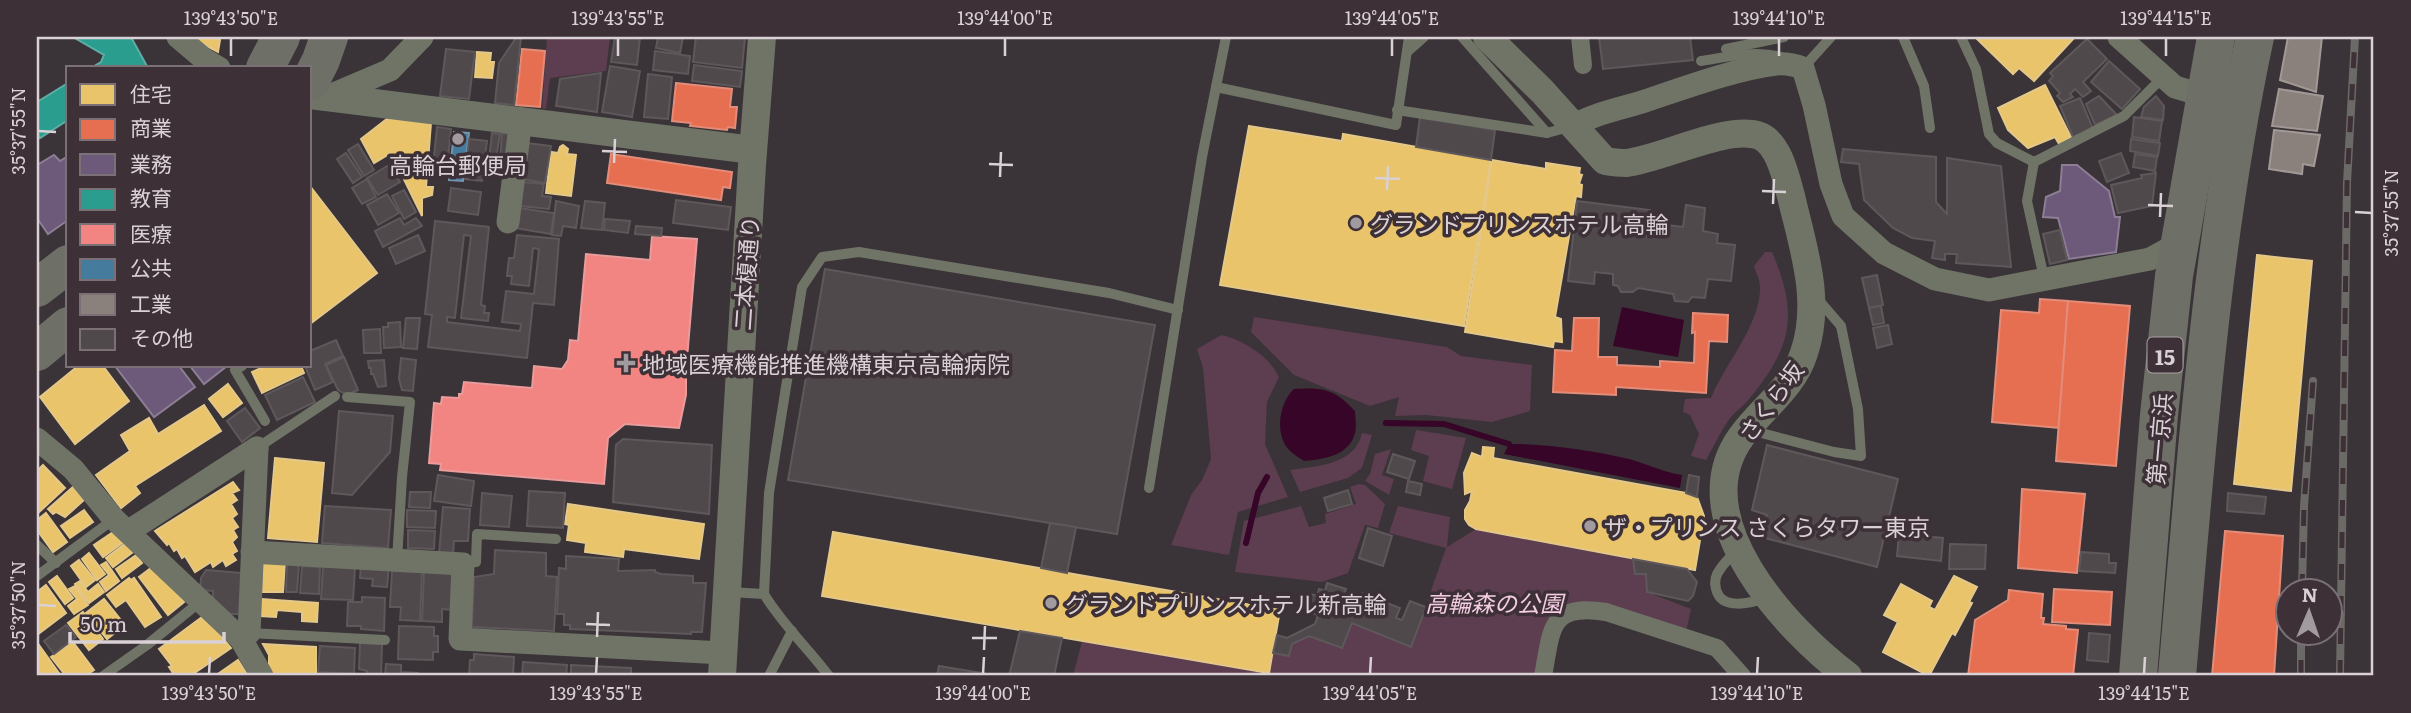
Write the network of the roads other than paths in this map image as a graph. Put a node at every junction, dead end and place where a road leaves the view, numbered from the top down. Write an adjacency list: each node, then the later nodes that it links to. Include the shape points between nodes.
1 (178, 37): 23 (street)
2 (330, 37): 28 (highway)
3 (422, 37): 28 (street, via 390,70)
4 (762, 37): 34 (street, 二本榎通り)
5 (1226, 37): 27 (lane)
6 (1409, 37): 20 (lane)
7 (1424, 37): 20 (lane)
8 (1462, 37): 33 (lane)
9 (1487, 37): 33 (street, さくら坂, via 1542,91)
10 (1580, 37): 22 (street)
11 (1784, 37): 19 (lane)
12 (1831, 37): 25 (lane)
13 (1903, 37): 32 (lane, via 1924,86)
14 (1961, 37): 35 (lane, via 1976,69 1989,134)
15 (2216, 37): 29 (highway, 第一京浜 / 15)
16 (2255, 37): 78 (highway, 第一京浜 / 15, via 2211,314)
17 (2128, 41): 26 (street)
18 (267, 48): 24 (street)
19 (1726, 49)
20 (1407, 52): 30 (lane)
21 (1701, 61): 25 (lane, via 1769,53)
22 (1584, 65)
23 (215, 66)
24 (258, 66)
25 (1799, 66): 33 (street, via 1777,64 1694,85 1599,113); 39 (street, via 1843,216 1884,253 1935,279 1989,290)
26 (2162, 78): 29 (street); 35 (lane, via 2124,116)
27 (1216, 87): 30 (lane, via 1396,125); 42 (lane)
28 (316, 91): 31 (street)
29 (2205, 96): 37 (highway, 第一京浜 / 15)
30 (1397, 110): 33 (lane)
31 (521, 119): 34 (street); 36 (street)
32 (1930, 128)
33 (1560, 130): 41 (street, さくら坂, via 1605,161 1625,163 1737,134 1762,137 1787,180)
34 (753, 150): 62 (street, 二本榎通り)
35 (2034, 162): 39 (lane, via 2027,201)
36 (508, 222)
37 (2179, 243): 39 (street, via 2150,259); 77 (highway, 第一京浜 / 15, via 2159,415)
38 (66, 266): 40 (highway)
39 (2044, 278)
40 (37, 288)
41 (1812, 293): 49 (street, さくら坂, via 1811,320 1795,374); 49 (lane, via 1841,326 1858,409 1861,456)
42 (1178, 310): 52 (lane); 63 (lane, via 1109,293 859,252 822,257 802,287 769,492)
43 (66, 328): 44 (highway)
44 (37, 352)
45 (238, 368): 48 (lane, via 235,370)
46 (335, 396): 51 (lane)
47 (347, 397): 58 (lane, via 410,402)
48 (265, 421)
49 (1749, 429): 56 (street, さくら坂, via 1727,466 1728,523)
50 (37, 439): 53 (street, via 73,469)
51 (257, 448): 53 (street); 57 (street)
52 (1149, 488)
53 (121, 525): 59 (lane); 65 (street)
54 (555, 539): 60 (lane, via 477,534 475,562)
55 (37, 545): 59 (lane)
56 (1738, 549): 64 (street, さくら坂); 64 (lane, via 1716,576 1718,595 1738,604)
57 (252, 552): 58 (street); 67 (street)
58 (397, 560): 60 (street)
59 (56, 563): 61 (lane)
60 (463, 564): 69 (street, via 460,639)
61 (37, 576)
62 (726, 592): 63 (lane); 69 (street, 二本榎通り)
63 (764, 594): 66 (lane, via 777,617)
64 (1769, 597): 76 (street, さくら坂, via 1805,640)
65 (201, 601): 67 (street); 70 (lane)
66 (792, 631): 72 (lane); 73 (lane)
67 (245, 636): 68 (lane); 71 (street)
68 (384, 640)
69 (723, 664)
70 (103, 676)
71 (262, 676)
72 (769, 676)
73 (829, 676)
74 (1543, 676): 75 (street, via 1552,627 1572,611 1587,609 1717,648)
75 (1742, 676)
76 (1848, 676)
77 (2138, 676)
78 (2177, 676)

